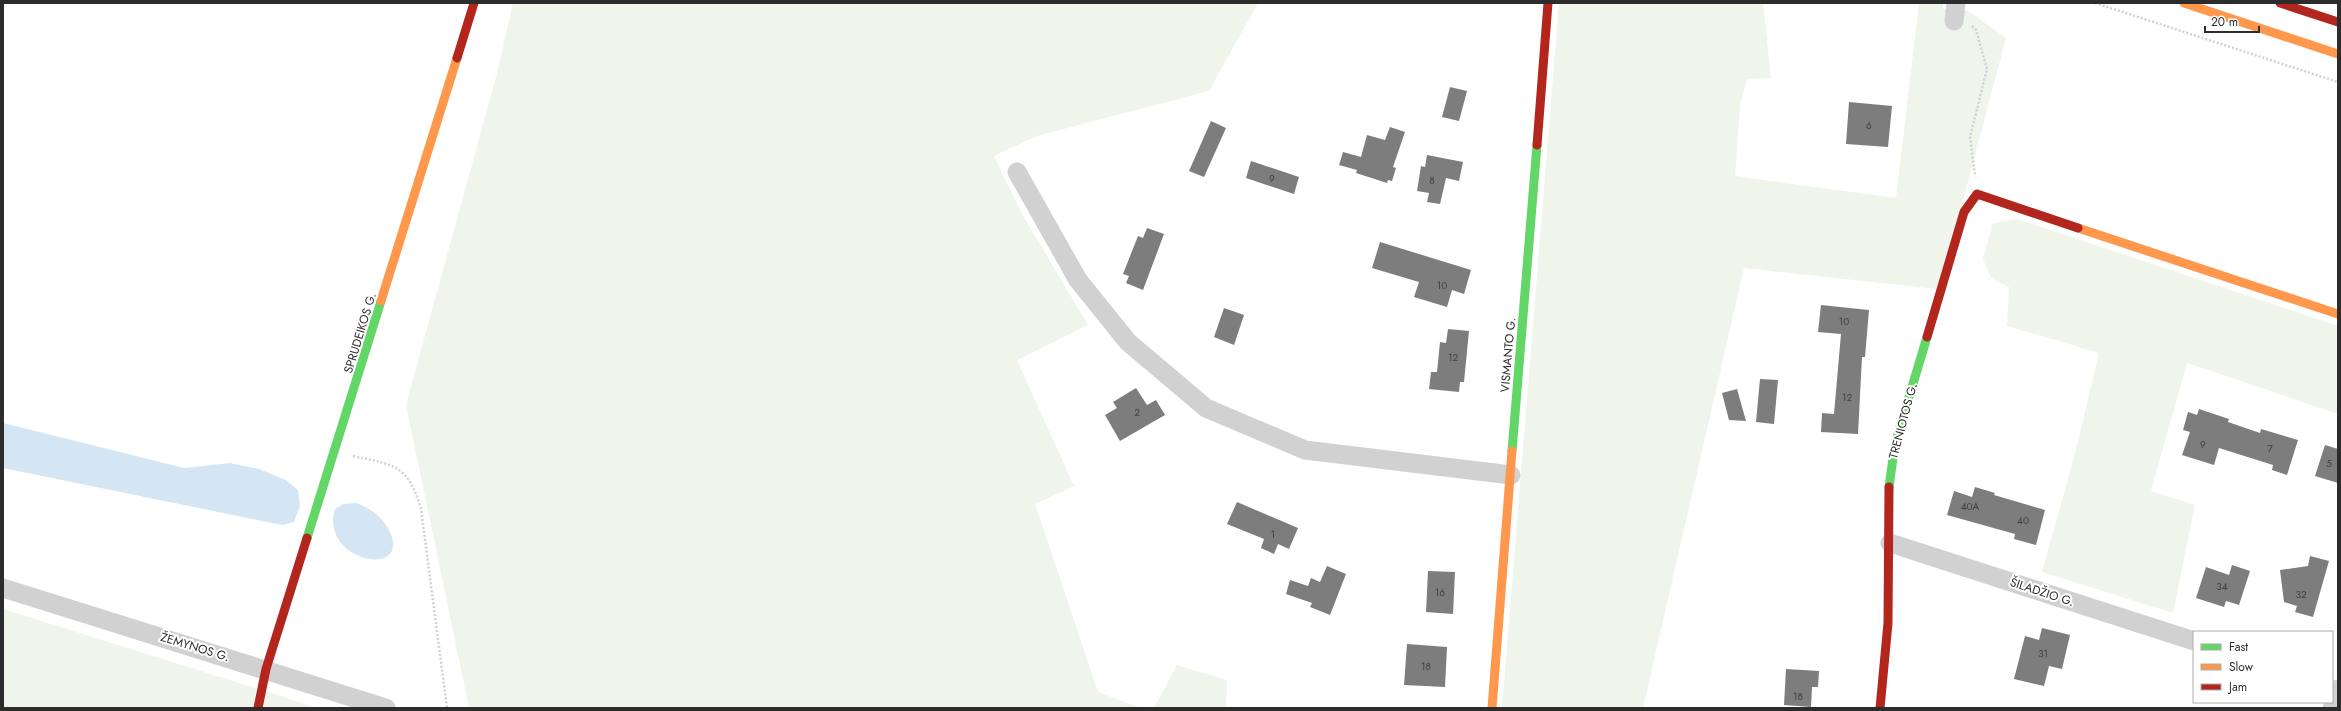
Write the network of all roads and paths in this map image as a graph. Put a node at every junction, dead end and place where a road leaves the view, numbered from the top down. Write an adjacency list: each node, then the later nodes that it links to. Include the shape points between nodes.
1 (474, 3): 13 (street, SPRUDEIKOS G.)
2 (1548, 3): 14 (street, VISMANTO G.)
3 (2095, 3): 9 (path)
4 (2184, 3): 8 (street)
5 (2280, 3): 7 (street)
6 (1955, 12): 11 (path, via 1976,30 1987,69 1970,137)
7 (2338, 22)
8 (2338, 54)
9 (2338, 82)
10 (1018, 172): 14 (street, via 1078,280 1128,342 1206,408 1305,450)
11 (1977, 194): 12 (street); 15 (street, TRENIOTOS G., via 1964,212 1895,444 1889,484)
12 (2338, 314)
13 (335, 452): 18 (street, SPRUDEIKOS G.); 22 (path, via 391,464 405,474 415,489 421,509)
14 (1511, 475): 23 (street, VISMANTO G.)
15 (1890, 544): 17 (street, ŠILADŽIO G.); 24 (street, TRENIOTOS G., via 1888,623)
16 (3, 588): 18 (street, ŽEMYNOS G.)
17 (2193, 642)
18 (266, 669): 20 (street, SPRUDEIKOS G.); 21 (street, ŽEMYNOS G.)
19 (2338, 688): 25 (street)
20 (258, 708)
21 (386, 708)
22 (447, 708)
23 (1492, 708)
24 (1880, 708)
25 (2332, 708)

